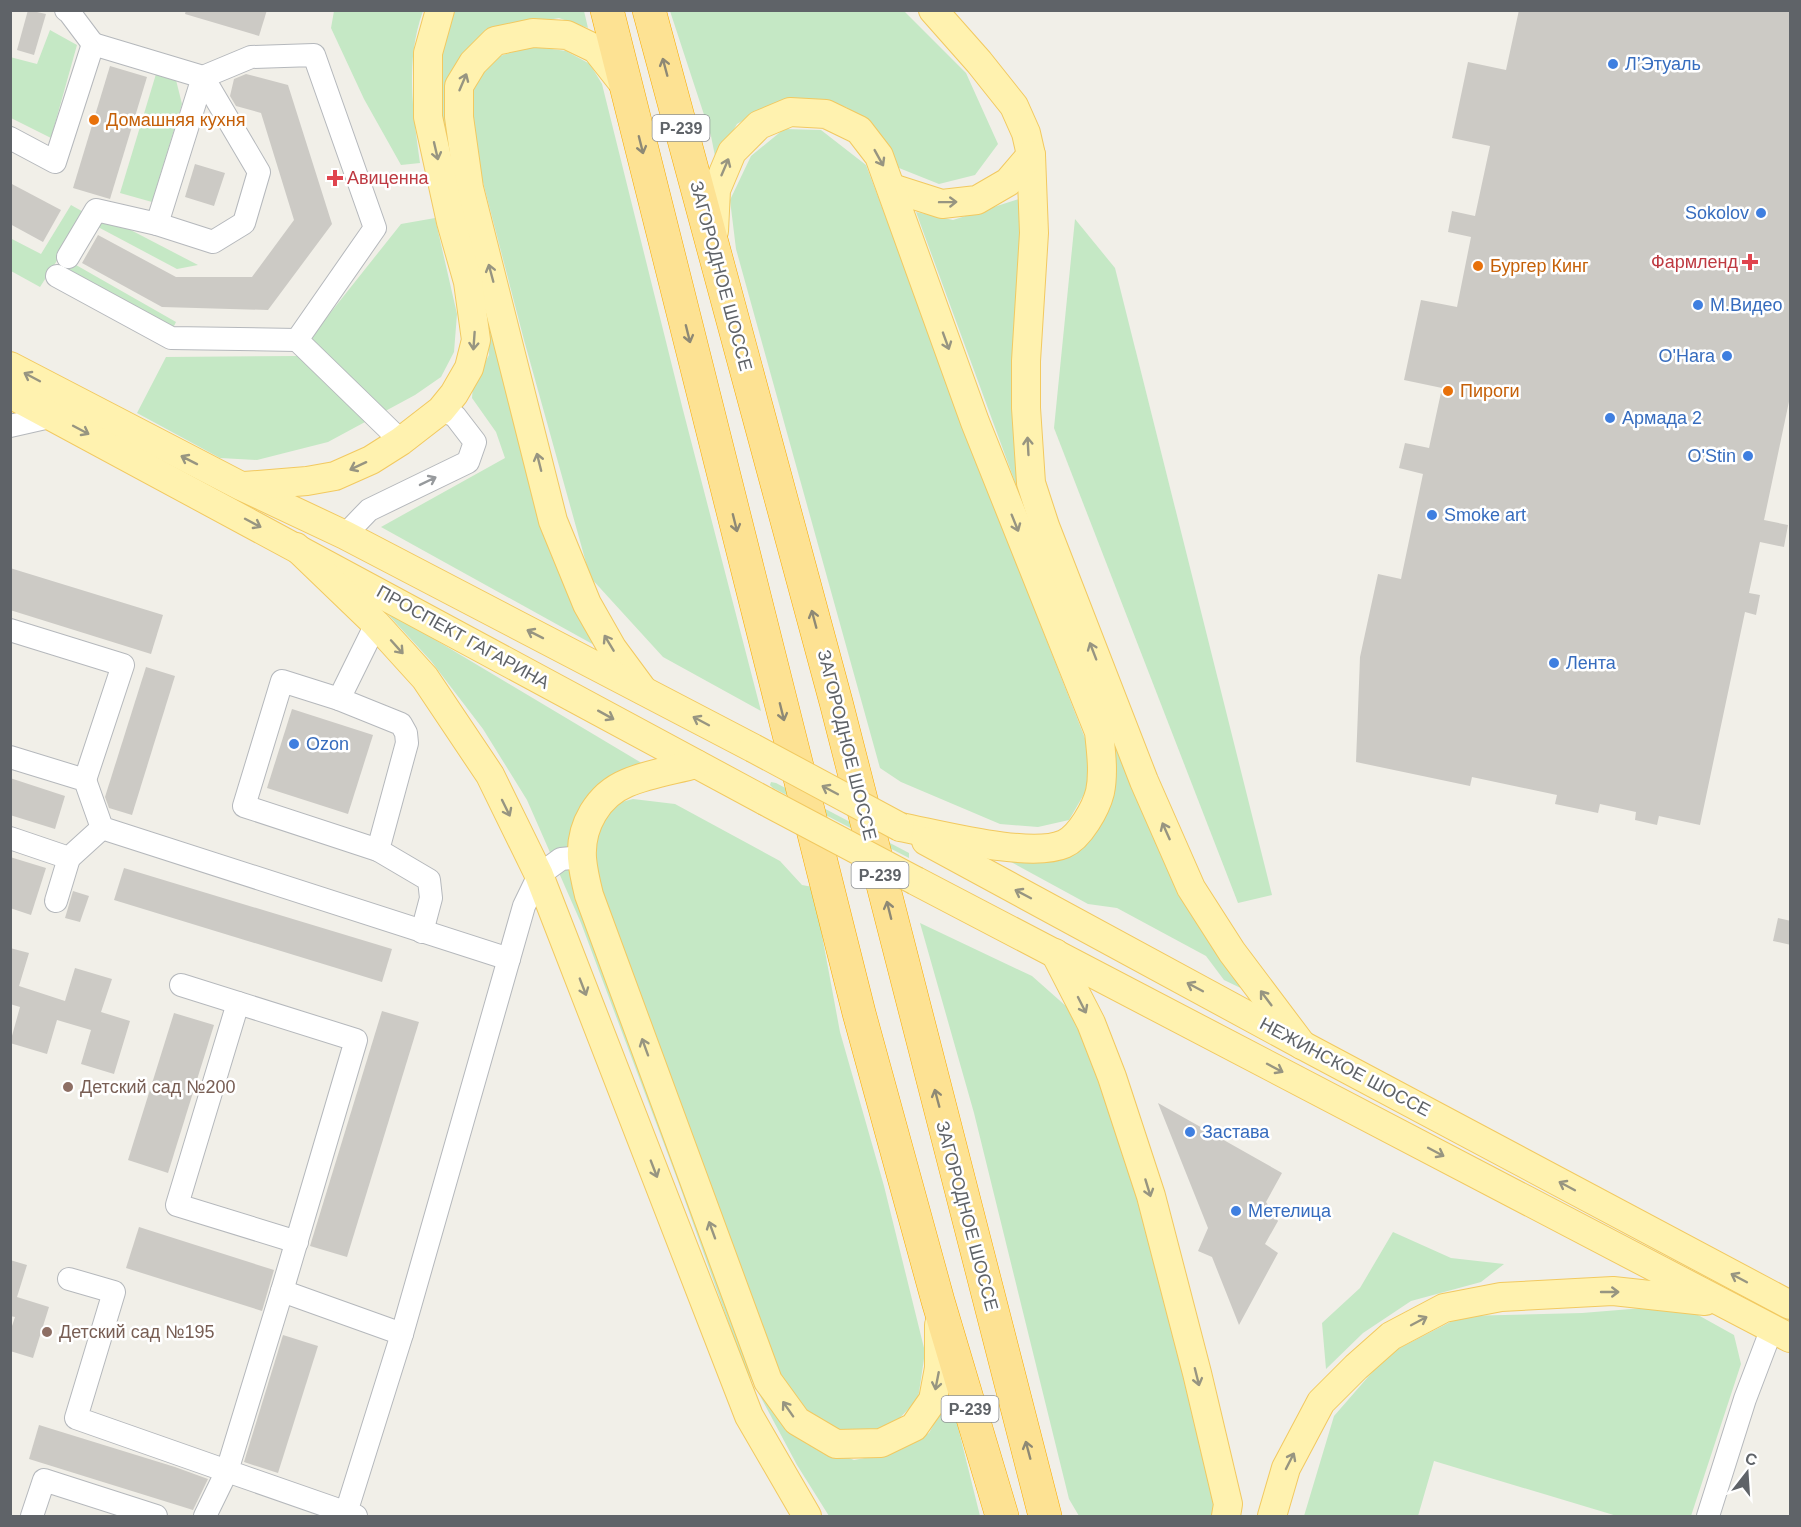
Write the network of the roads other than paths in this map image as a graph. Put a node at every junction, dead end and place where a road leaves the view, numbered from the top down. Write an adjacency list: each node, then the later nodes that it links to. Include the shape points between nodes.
1 (66, 10): 6 (street)
2 (440, 10): 17 (main road, one-way to 17, via 428,54 428,117 468,282 476,340 469,368)
3 (607, 10): 8 (highway, Р-239)
4 (650, 10): 13 (highway, ЗАГОРОДНОЕ ШОССЕ / Р-239, one-way to 4)
5 (933, 10): 10 (main road, via 1014,106)
6 (93, 44): 7 (street); 9 (street, via 55,162)
7 (203, 76): 12 (street); 12 (street, via 259,172 244,224 213,242); 14 (street, via 251,57 314,55 318,66 375,228)
8 (627, 88): 26 (main road, one-way to 8, via 612,648 587,604 553,521 469,188 459,117 459,86 473,63 495,42 533,33 567,35 596,49); 49 (highway, Р-239, one-way to 49, via 859,1013)
9 (10, 138)
10 (1031, 155): 11 (main road, one-way to 10, via 942,204 977,200 1008,182); 45 (main road, one-way to 10, via 1232,952 1191,888 1144,781 1030,483 1026,396 1034,233)
11 (892, 188): 13 (main road, one-way to 11, via 716,190 732,152 759,125 790,112 826,114 859,130 879,156); 31 (main road, one-way to 31, via 975,422 1099,732 1102,755 1100,792 1081,831 1065,844 1002,847)
12 (157, 224): 14 (street, via 96,210 62,267 171,338)
13 (713, 245): 55 (highway, ЗАГОРОДНОЕ ШОССЕ / Р-239, one-way to 13)
14 (297, 340): 20 (street)
15 (10, 366): 21 (main road, ПРОСПЕКТ ГАГАРИНА, one-way to 15)
16 (10, 394): 18 (main road, ПРОСПЕКТ ГАГАРИНА)
17 (441, 410): 20 (main road); 22 (street, one-way to 17, via 369,510 468,462 475,442 455,416)
18 (54, 416): 19 (street); 23 (main road, ПРОСПЕКТ ГАГАРИНА, one-way to 23)
19 (10, 426)
20 (401, 441): 21 (main road, one-way to 21, via 335,476)
21 (242, 486): 22 (main road, ПРОСПЕКТ ГАГАРИНА)
22 (345, 535): 26 (main road, ПРОСПЕКТ ГАГАРИНА, one-way to 22)
23 (297, 547): 24 (main road); 29 (main road, ПРОСПЕКТ ГАГАРИНА, one-way to 29)
24 (376, 624): 27 (street); 37 (main road, one-way to 37, via 425,678 490,775)
25 (10, 630): 30 (street, via 123,665)
26 (643, 690): 31 (main road, ПРОСПЕКТ ГАГАРИНА, one-way to 26, bridge)
27 (339, 699): 34 (street, via 400,724 406,733 407,743); 34 (street, via 282,681 244,806)
28 (10, 757): 30 (street)
29 (696, 764): 36 (main road, via 627,783 604,798 590,816); 38 (main road, ПРОСПЕКТ ГАГАРИНА, bridge)
30 (85, 780): 32 (street)
31 (900, 827): 45 (main road, НЕЖИНСКОЕ ШОССЕ, one-way to 31)
32 (102, 828): 35 (street); 40 (street)
33 (10, 838): 35 (street)
34 (378, 850): 40 (street, via 429,880 431,898)
35 (69, 858): 39 (street)
36 (582, 858): 37 (street, via 561,859); 49 (main road, one-way to 36, via 939,1368 933,1400 914,1427 881,1443 836,1444 797,1421 768,1381 592,905)
37 (539, 875): 42 (street, via 524,906); 60 (main road, one-way to 60, via 749,1416)
38 (916, 881): 41 (main road, НЕЖИНСКОЕ ШОССЕ)
39 (56, 901)
40 (422, 932): 42 (street)
41 (1055, 953): 50 (main road, НЕЖИНСКОЕ ШОССЕ, one-way to 50); 62 (main road, one-way to 62, via 1091,1023 1150,1196 1197,1373 1228,1504)
42 (509, 959): 53 (street)
43 (181, 986): 44 (street)
44 (238, 1004): 46 (street, via 356,1040); 46 (street, via 177,1205)
45 (1302, 1045): 51 (main road, НЕЖИНСКОЕ ШОССЕ, one-way to 45)
46 (297, 1242): 48 (street)
47 (69, 1279): 54 (street, via 114,1292 75,1418)
48 (282, 1291): 53 (street); 54 (street)
49 (938, 1301): 61 (highway, Р-239)
50 (1721, 1303): 52 (main road, НЕЖИНСКОЕ ШОССЕ); 63 (main road, one-way to 50, via 1286,1468 1321,1402 1391,1336 1444,1308 1501,1297 1613,1291)
51 (1791, 1305)
52 (1781, 1333): 64 (street, via 1745,1399)
53 (402, 1334): 56 (street)
54 (227, 1471): 56 (street); 59 (street)
55 (1046, 1513)
56 (349, 1515)
57 (32, 1516): 58 (street, via 44,1480)
58 (156, 1516)
59 (206, 1516)
60 (807, 1516)
61 (1002, 1516)
62 (1226, 1516)
63 (1272, 1516)
64 (1708, 1516)

